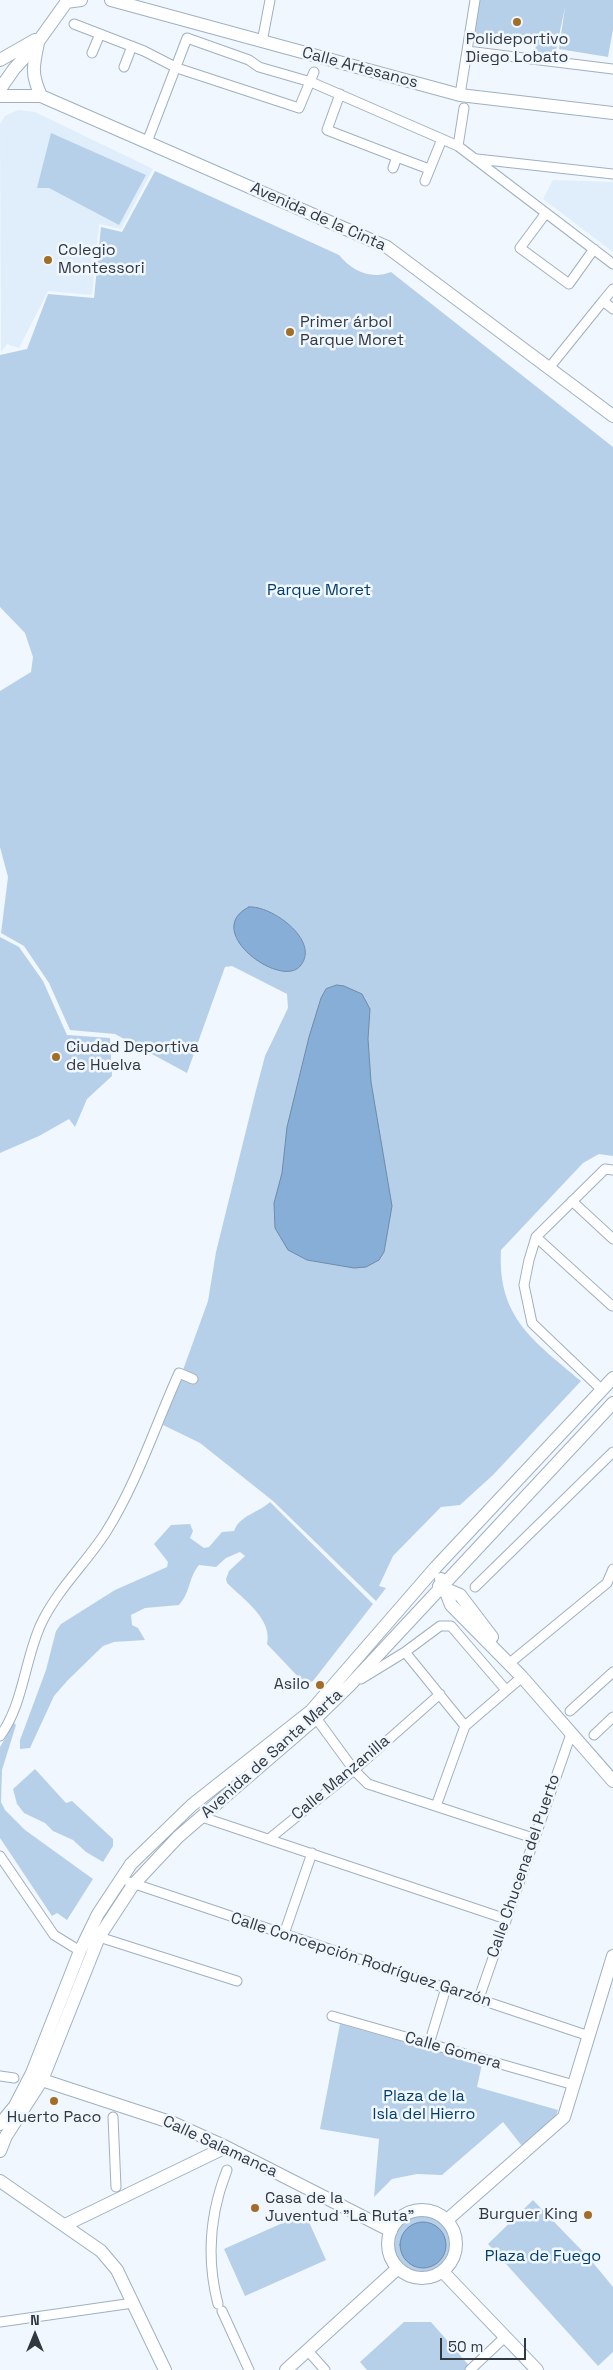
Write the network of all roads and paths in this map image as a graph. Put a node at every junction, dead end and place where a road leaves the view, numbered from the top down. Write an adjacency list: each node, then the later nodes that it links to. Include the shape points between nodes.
1 (81, 0): 5 (street)
2 (111, 0): 9 (street, Calle Artesanos)
3 (270, 0): 9 (street)
4 (475, 0): 11 (street)
5 (67, 1): 8 (street)
6 (74, 24): 7 (street)
7 (100, 34): 10 (street); 12 (street)
8 (40, 38): 13 (street); 19 (street); 23 (street, via 32,68)
9 (262, 42): 21 (street, Calle Artesanos)
10 (132, 46): 14 (street); 15 (street)
11 (467, 51): 16 (street); 21 (street)
12 (92, 53)
13 (0, 60)
14 (124, 67)
15 (177, 68): 18 (street, via 299,108); 18 (street, via 187,38 249,60 259,67); 27 (street)
16 (613, 69)
17 (314, 72): 18 (street)
18 (311, 82): 20 (street)
19 (0, 89)
20 (340, 94): 26 (street); 29 (street, via 327,130)
21 (460, 94): 25 (street, Calle Artesanos)
22 (0, 96): 23 (street, Avenida de la Cinta)
23 (41, 96): 27 (street, Avenida de la Cinta)
24 (464, 108): 28 (street)
25 (613, 113)
26 (442, 139): 28 (street); 32 (street)
27 (147, 142): 41 (street, Avenida de la Cinta, via 387,247)
28 (458, 146): 30 (street)
29 (397, 156): 31 (street); 32 (street)
30 (475, 159): 33 (street); 35 (street)
31 (393, 168)
32 (429, 170): 34 (street)
33 (613, 174)
34 (425, 181)
35 (546, 213): 36 (street); 36 (street, via 520,248 569,284)
36 (594, 249): 37 (street)
37 (613, 264)
38 (613, 289): 39 (street)
39 (603, 301): 40 (street); 41 (street)
40 (613, 309)
41 (549, 368): 42 (street, Avenida de la Cinta)
42 (613, 416)
43 (613, 1170): 44 (street, via 605,1169)
44 (572, 1201): 45 (street); 46 (street)
45 (536, 1237): 47 (street); 50 (street, via 524,1285 532,1323)
46 (613, 1239)
47 (612, 1306)
48 (613, 1378): 50 (street, Avenida de Santa Marta)
49 (193, 1379): 75 (street, via 179,1373 123,1503 42,1623 23,1686)
50 (602, 1390): 54 (street, Avenida de Santa Marta)
51 (613, 1403): 53 (street, Avenida de Santa Marta)
52 (613, 1452): 58 (street)
53 (463, 1566): 57 (street, Avenida de Santa Marta); 59 (street)
54 (436, 1568): 56 (street, Avenida de Santa Marta); 57 (street)
55 (613, 1569): 63 (street, via 607,1583)
56 (424, 1583): 57 (street); 70 (street, Avenida de Santa Marta)
57 (443, 1586): 59 (street); 60 (street); 61 (street, Avenida de Santa Marta)
58 (475, 1586)
59 (460, 1594): 63 (street)
60 (451, 1605): 61 (street); 65 (street)
61 (423, 1608): 66 (street, Avenida de Santa Marta)
62 (405, 1652): 66 (street); 67 (street, via 440,1626 451,1626); 68 (street)
63 (511, 1662): 65 (street)
64 (613, 1672): 69 (street)
65 (522, 1677): 67 (street); 73 (street)
66 (350, 1685): 70 (street, Avenida de Santa Marta)
67 (506, 1690): 72 (street)
68 (440, 1694): 72 (street); 76 (street, Calle Manzanilla)
69 (570, 1711)
70 (314, 1714): 76 (street); 78 (street, Avenida de Santa Marta); 80 (street, Avenida de Santa Marta)
71 (613, 1717): 74 (street)
72 (465, 1726): 79 (street)
73 (571, 1734): 77 (street); 81 (street, Calle Chucena del Puerto)
74 (594, 1735)
75 (0, 1736)
76 (354, 1770): 79 (street, via 368,1784); 82 (street, Calle Manzanilla)
77 (613, 1781)
78 (192, 1805): 80 (street); 86 (street, Avenida de Santa Marta)
79 (436, 1806): 81 (street)
80 (202, 1817): 82 (street); 87 (street, Avenida de Santa Marta)
81 (534, 1838): 88 (street, Calle Chucena del Puerto)
82 (269, 1839): 83 (street)
83 (312, 1854): 88 (street); 89 (street)
84 (0, 1856): 85 (street)
85 (4, 1869): 91 (street, via 54,1935)
86 (121, 1877): 87 (street, Calle Concepción Rodríguez Garzón); 91 (street, Avenida de Santa Marta)
87 (133, 1885): 89 (street, Calle Concepción Rodríguez Garzón); 90 (street, Avenida de Santa Marta)
88 (506, 1919): 95 (street, Calle Chucena del Puerto)
89 (284, 1934): 94 (street, Calle Concepción Rodríguez Garzón)
90 (99, 1937): 93 (street); 101 (street, Avenida de Santa Marta)
91 (80, 1951): 104 (street, Avenida de Santa Marta, via 32,2073 15,2106)
92 (613, 1956): 97 (street)
93 (238, 1981)
94 (446, 1988): 95 (street, Calle Concepción Rodríguez Garzón); 98 (street)
95 (478, 1998): 97 (street, Calle Concepción Rodríguez Garzón)
96 (332, 2016): 98 (street, Calle Gomera)
97 (589, 2036): 102 (street)
98 (429, 2044): 102 (street, Calle Gomera)
99 (0, 2076): 100 (street)
100 (14, 2078)
101 (42, 2080): 105 (street, Calle Salamanca, via 173,2123); 106 (street, Avenida de Santa Marta)
102 (574, 2085): 110 (street, via 564,2117)
103 (113, 2117): 109 (street)
104 (0, 2124)
105 (226, 2147): 111 (street); 112 (street, Calle Salamanca)
106 (0, 2151)
107 (227, 2170): 120 (street, via 216,2197 210,2241 213,2283 220,2308)
108 (0, 2181): 111 (street)
109 (116, 2187)
110 (446, 2220): 112 (street, via 427,2210 416,2210 396,2221); 114 (street, via 452,2228 456,2246 450,2265)
111 (65, 2225): 115 (street, via 101,2251 117,2270)
112 (391, 2231): 113 (street, via 389,2250)
113 (398, 2268): 114 (street, via 424,2278); 118 (street)
114 (443, 2272): 117 (street)
115 (133, 2303): 116 (street); 119 (street)
116 (0, 2322)
117 (505, 2337): 123 (street); 124 (street)
118 (308, 2350): 121 (street); 122 (street)
119 (165, 2370)
120 (249, 2370)
121 (286, 2370)
122 (325, 2370)
123 (470, 2370)
124 (537, 2370)

